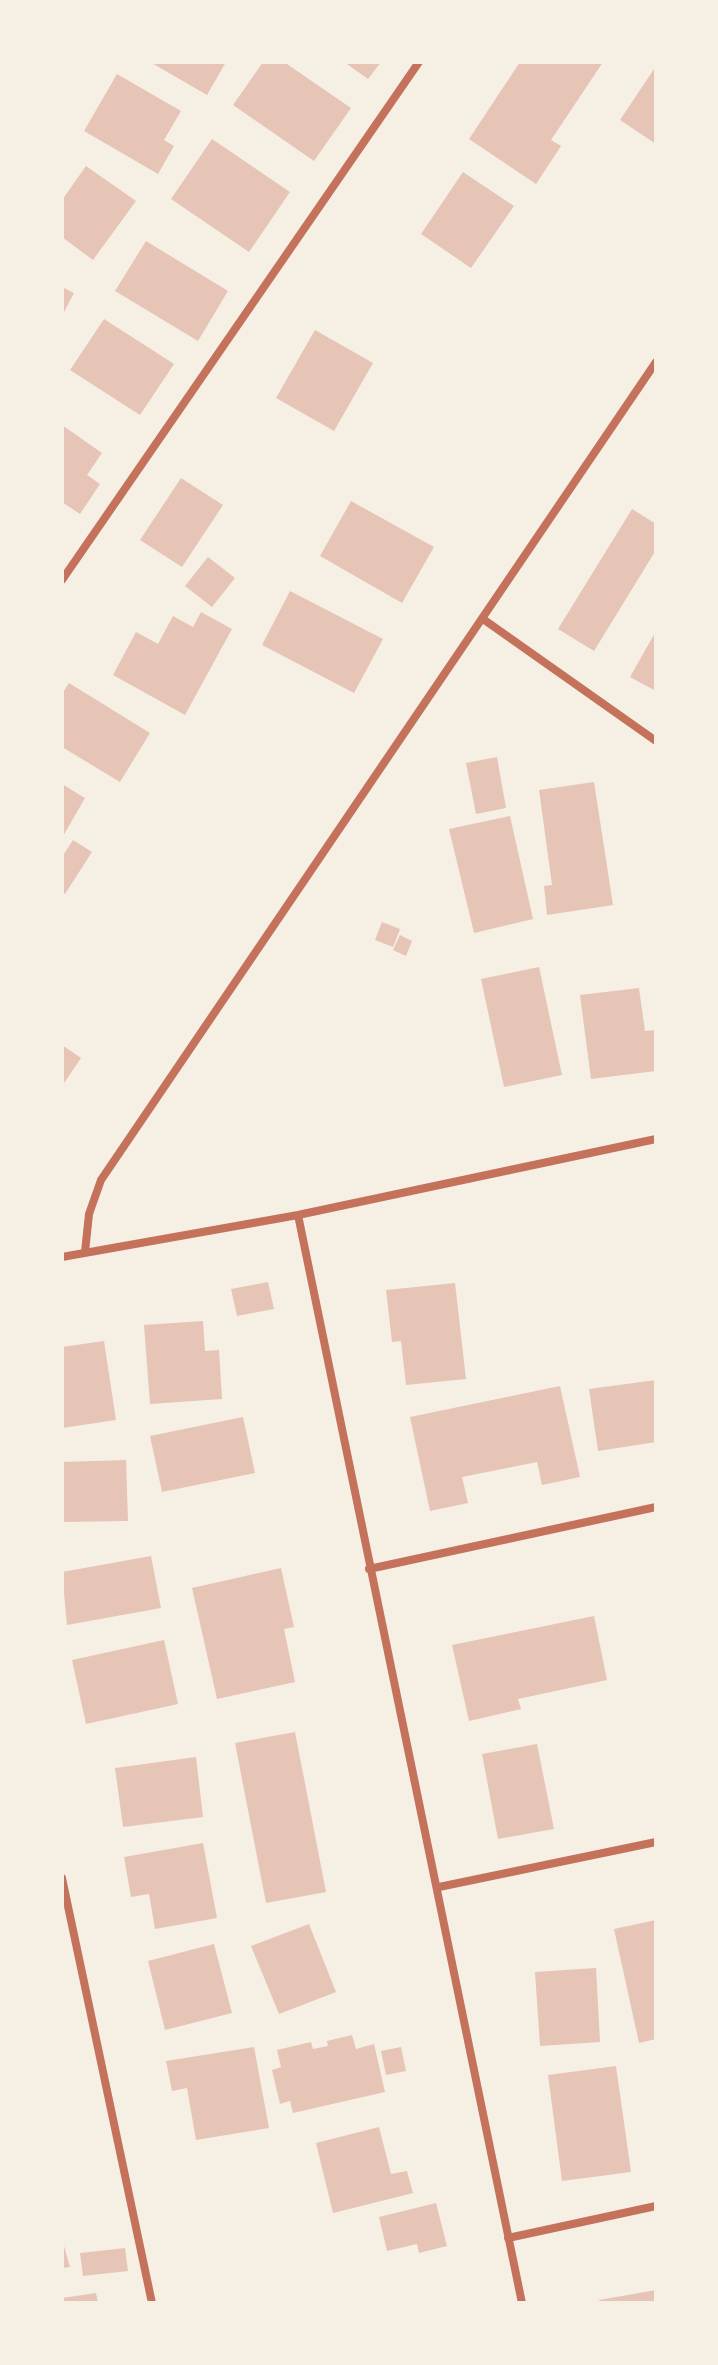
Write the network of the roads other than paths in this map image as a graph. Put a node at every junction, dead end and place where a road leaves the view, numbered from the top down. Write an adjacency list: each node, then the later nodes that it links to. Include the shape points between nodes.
1 (419, 62): 3 (street)
2 (656, 362): 4 (street)
3 (62, 580)
4 (483, 619): 5 (street); 8 (street, via 101,1180 89,1214)
5 (656, 741)
6 (656, 1139): 7 (street)
7 (298, 1215): 8 (street); 11 (street)
8 (85, 1252): 9 (street)
9 (62, 1257)
10 (656, 1507): 11 (street)
11 (369, 1569): 14 (street)
12 (656, 1842): 14 (street)
13 (62, 1878): 17 (street)
14 (439, 1887): 16 (street)
15 (656, 2206): 16 (street)
16 (508, 2238): 18 (street)
17 (152, 2303)
18 (522, 2303)

